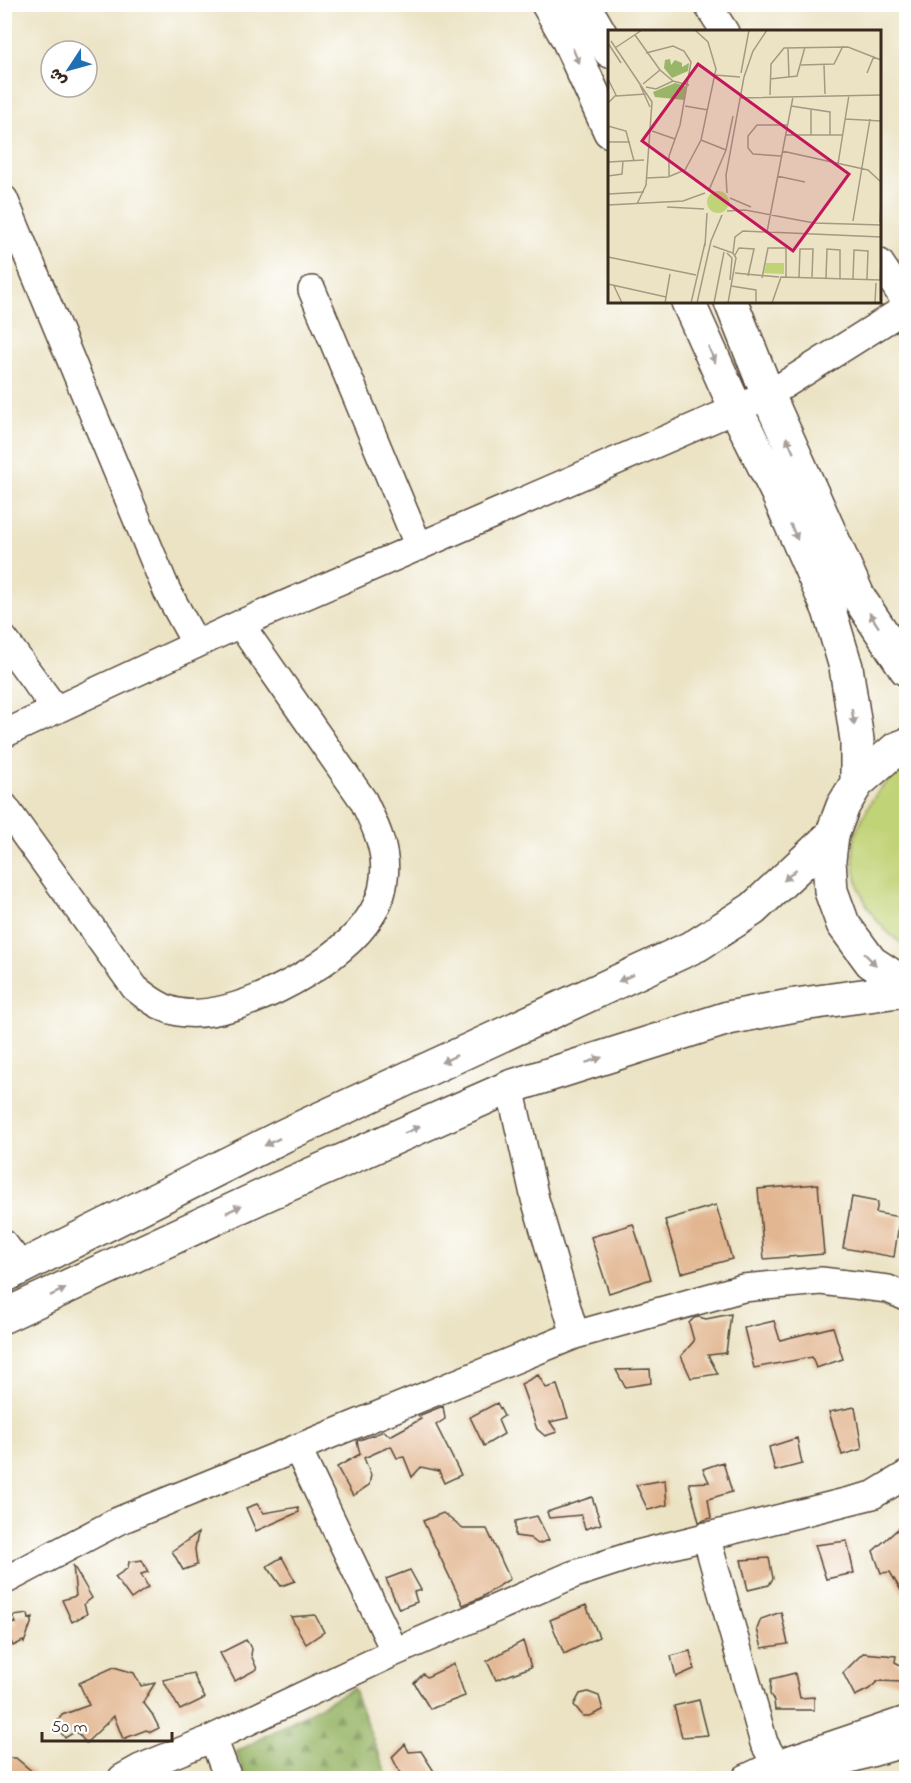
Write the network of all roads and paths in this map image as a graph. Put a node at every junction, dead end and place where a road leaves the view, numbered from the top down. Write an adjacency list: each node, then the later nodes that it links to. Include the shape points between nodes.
1 (548, 4): 6 (main road, one-way to 6)
2 (584, 4): 5 (main road)
3 (707, 4): 4 (street)
4 (724, 30)
5 (608, 49)
6 (608, 129)
7 (4, 199): 19 (street, via 167,591)
8 (881, 266): 10 (street)
9 (312, 290): 16 (street)
10 (906, 302)
11 (688, 303): 15 (main road, one-way to 15)
12 (731, 303): 14 (main road)
13 (906, 308): 14 (street)
14 (768, 394): 15 (street); 20 (main road, one-way to 14, via 859,598)
15 (736, 409): 16 (street); 24 (main road, one-way to 24, via 828,610 846,667 857,740)
16 (418, 547): 17 (street)
17 (240, 624): 19 (street); 25 (street, via 363,800 383,851 385,877 377,904 365,924 307,974 235,1007 204,1014 177,1012 153,1002 135,988)
18 (4, 639): 21 (street)
19 (196, 644): 21 (street)
20 (906, 669)
21 (56, 710): 22 (street)
22 (4, 734)
23 (906, 745): 24 (main road)
24 (857, 783): 26 (main road)
25 (4, 806)
26 (832, 835): 27 (main road, one-way to 27, via 831,891 843,924 871,962); 30 (main road, one-way to 30, via 753,909 697,945 285,1135 126,1214)
27 (906, 985)
28 (906, 990): 29 (main road, one-way to 28, via 728,1018)
29 (510, 1087): 32 (main road, one-way to 29); 33 (street, via 535,1199)
30 (10, 1262)
31 (906, 1297): 33 (street, via 888,1289 821,1281 743,1288)
32 (4, 1316)
33 (575, 1335): 34 (street)
34 (297, 1448): 37 (street, via 118,1521); 38 (street)
35 (906, 1476): 36 (street, via 873,1495)
36 (706, 1536): 38 (street, via 572,1575); 42 (street, via 765,1743)
37 (4, 1581)
38 (395, 1652): 40 (street)
39 (906, 1720): 42 (street)
40 (213, 1738): 43 (street); 44 (street)
41 (906, 1743): 42 (street)
42 (780, 1771): 45 (street)
43 (122, 1779)
44 (228, 1779)
45 (746, 1779)

